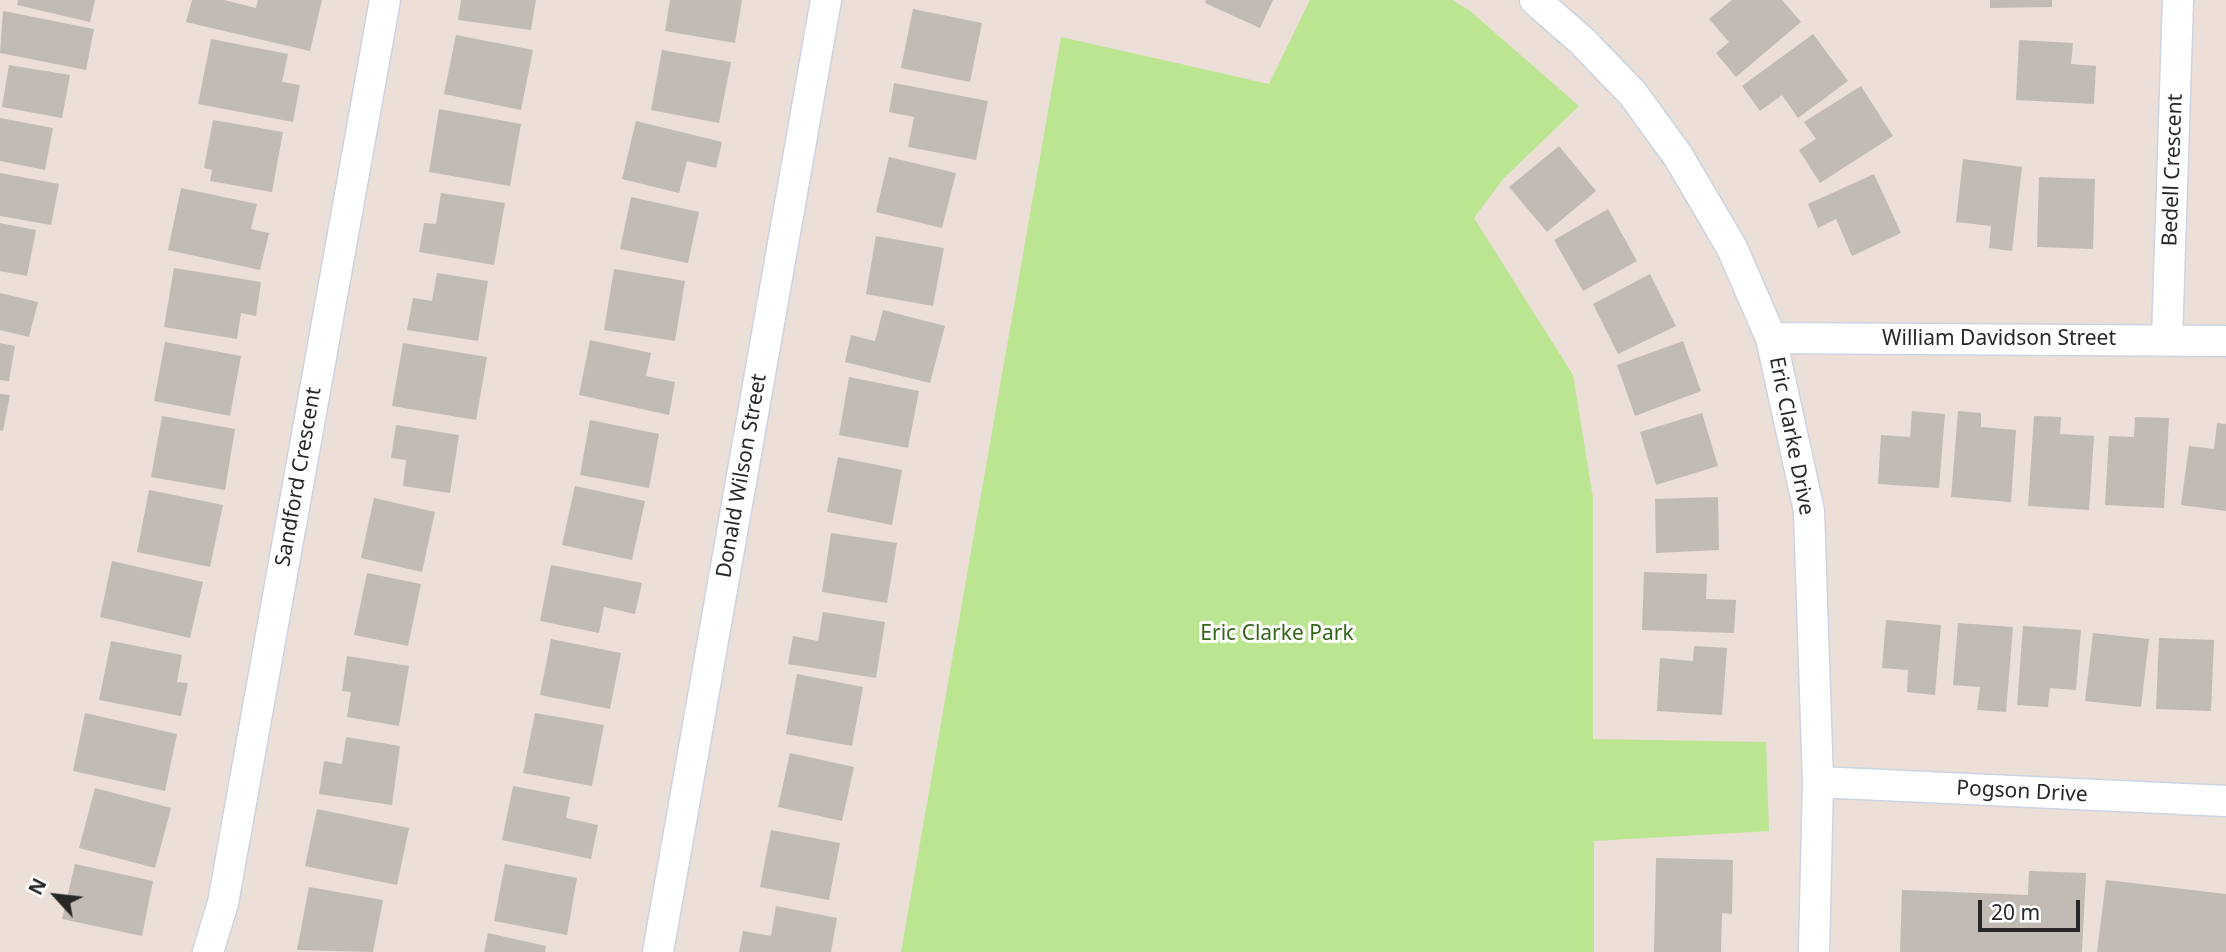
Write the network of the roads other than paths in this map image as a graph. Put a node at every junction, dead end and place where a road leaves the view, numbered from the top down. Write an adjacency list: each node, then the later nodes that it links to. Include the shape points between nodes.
1 (385, 0): 10 (street, Sandford Crescent, via 223,903)
2 (826, 0): 11 (street, Donald Wilson Street)
3 (1535, 0): 5 (street, Eric Clarke Drive, via 1633,94 1678,156 1732,248)
4 (2178, 0): 6 (street, Bedell Crescent)
5 (1771, 338): 6 (street, William Davidson Street); 8 (street, Eric Clarke Drive, via 1809,511)
6 (2167, 340): 7 (street, William Davidson Street)
7 (2226, 341)
8 (1818, 782): 9 (street, Pogson Drive); 12 (street, Eric Clarke Drive)
9 (2226, 801)
10 (208, 952)
11 (658, 952)
12 (1814, 952)

